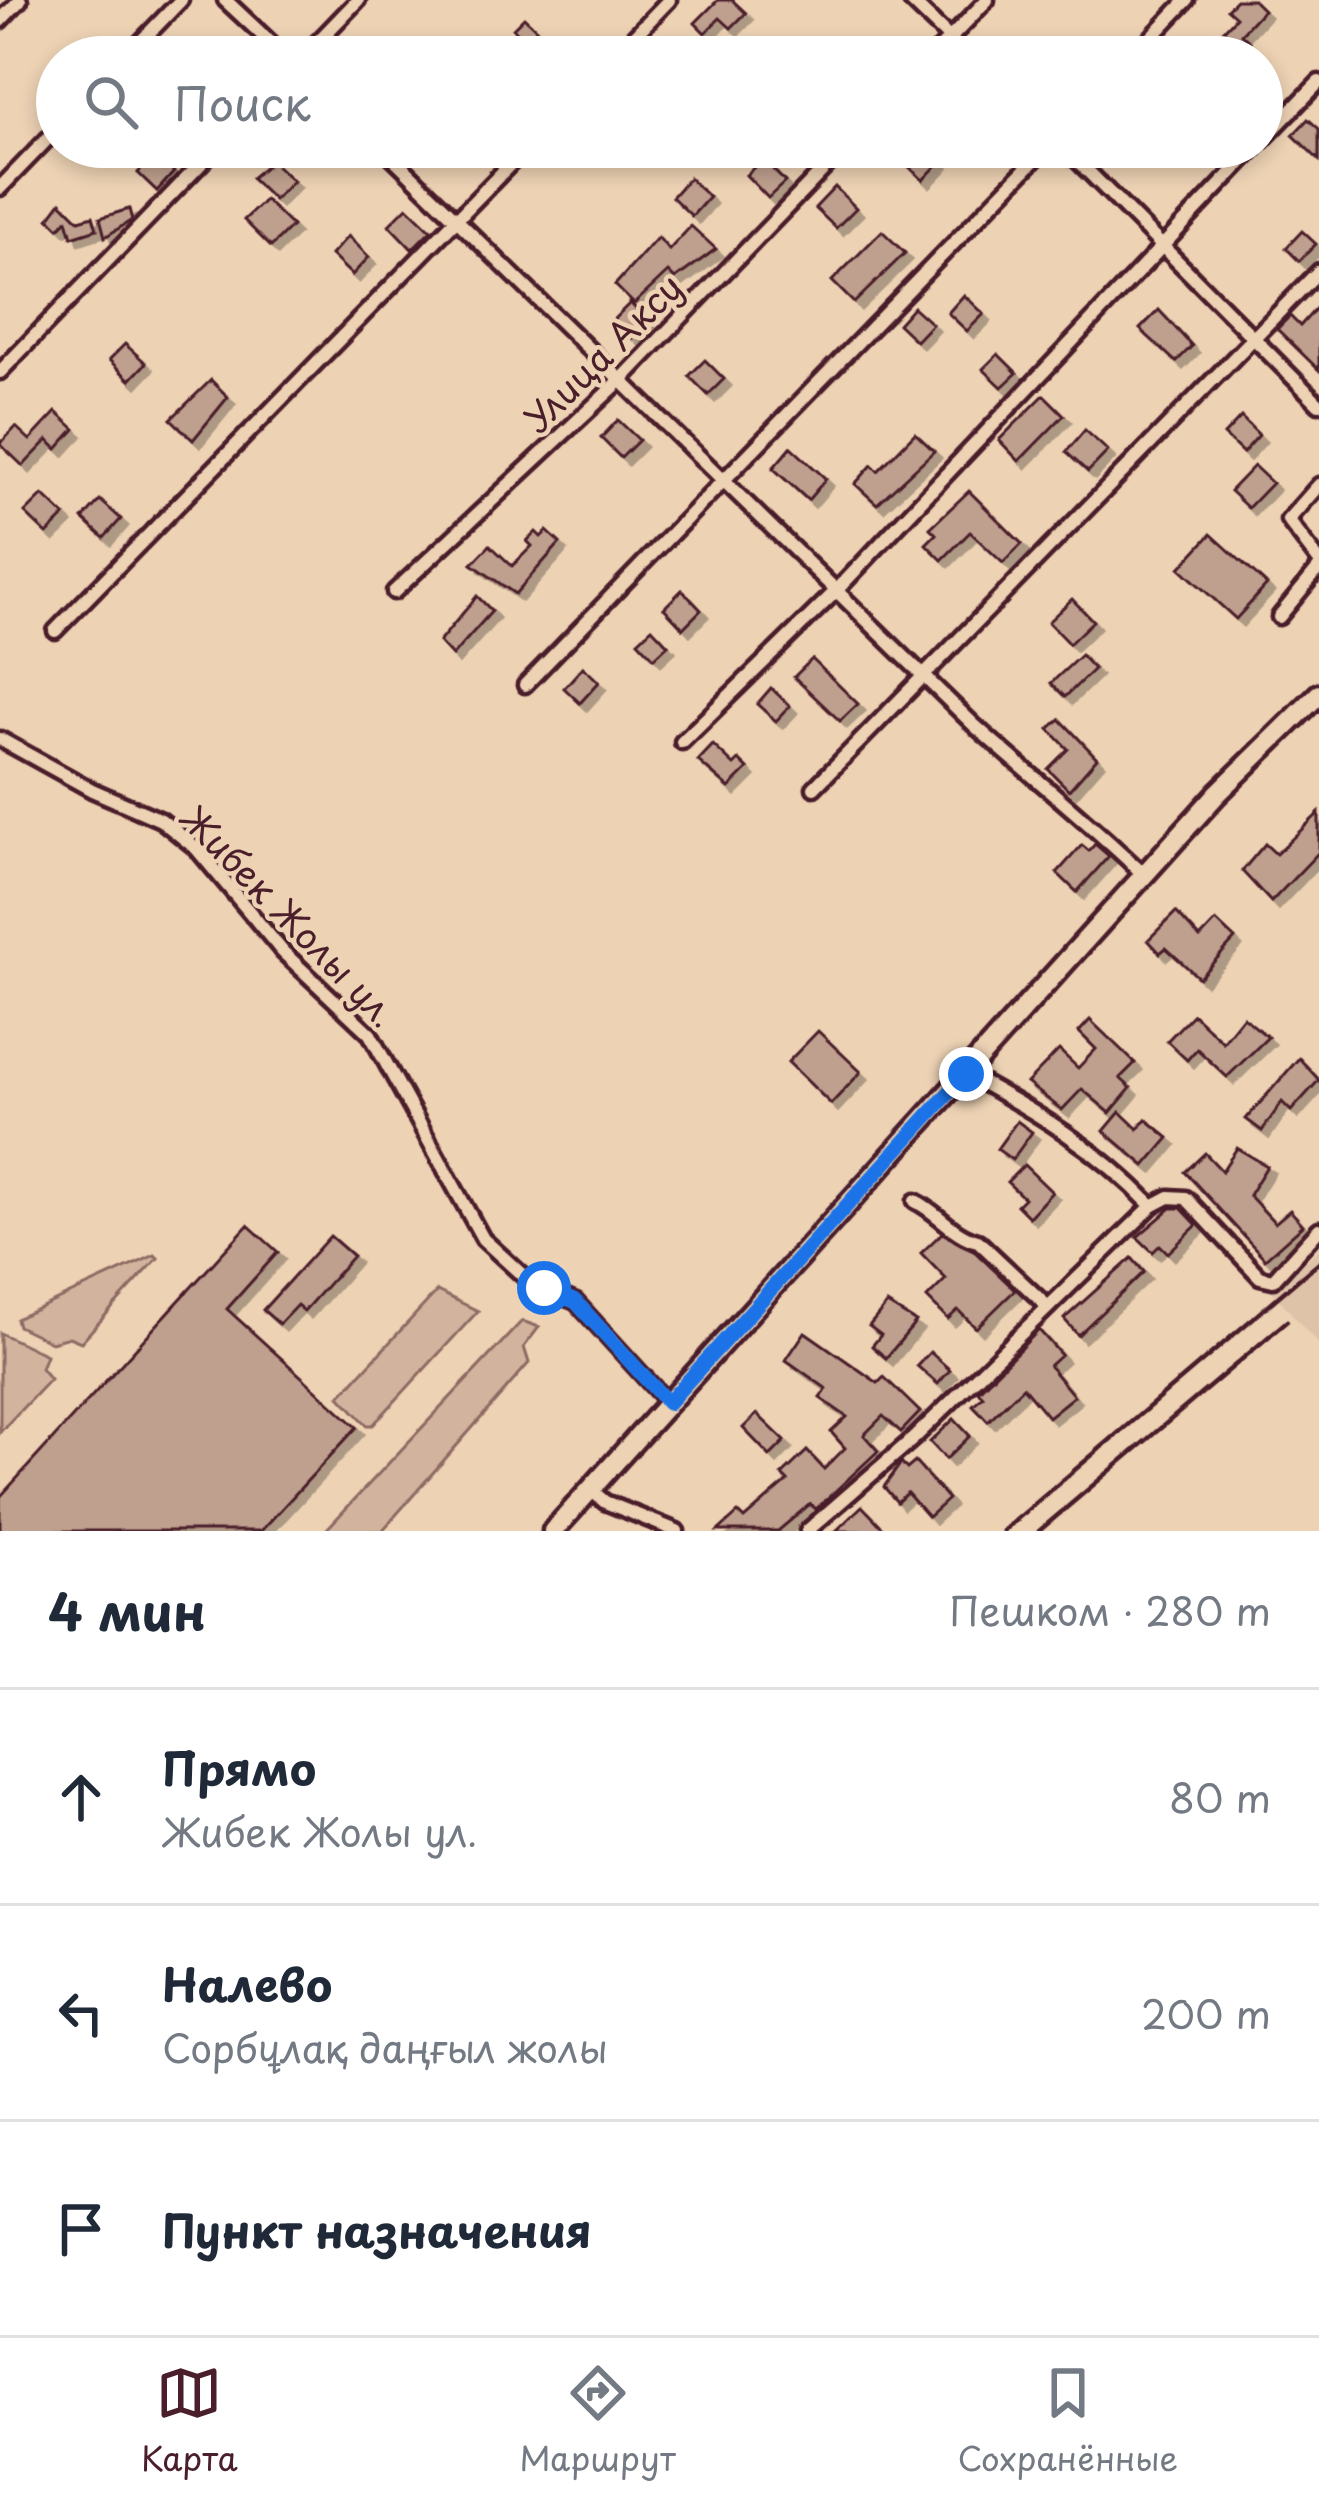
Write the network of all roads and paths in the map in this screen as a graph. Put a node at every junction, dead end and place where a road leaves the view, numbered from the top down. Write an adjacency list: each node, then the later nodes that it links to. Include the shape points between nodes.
1 (20, 0): 9 (street)
2 (181, 0): 10 (street)
3 (225, 0): 11 (street)
4 (358, 0): 12 (street)
5 (669, 0): 13 (street)
6 (910, 0): 14 (street)
7 (987, 0): 15 (street)
8 (1187, 0): 16 (street)
9 (0, 22)
10 (146, 36)
11 (264, 36)
12 (323, 36)
13 (634, 36)
14 (947, 36)
15 (953, 36)
16 (1153, 36)
17 (1319, 82): 18 (street)
18 (1283, 119)
19 (36, 151): 27 (street)
20 (197, 168): 32 (street)
21 (404, 168): 28 (street)
22 (507, 168): 28 (street)
23 (825, 168): 33 (street, Улица Аксу)
24 (1026, 168): 35 (street)
25 (1086, 168): 29 (street)
26 (1236, 168): 29 (street)
27 (0, 188)
28 (458, 218): 33 (street); 41 (street)
29 (1163, 243): 31 (street); 38 (street)
30 (1319, 272): 31 (street)
31 (1252, 339): 34 (street); 42 (street)
32 (0, 372)
33 (622, 379): 35 (street); 39 (street, Улица Аксу)
34 (1319, 404)
35 (726, 482): 38 (street); 43 (street)
36 (1319, 485): 37 (street, via 1288,520)
37 (1319, 564): 40 (street)
38 (837, 590): 42 (street); 46 (street)
39 (394, 592)
40 (1280, 617)
41 (55, 632)
42 (925, 677): 47 (street); 48 (street)
43 (525, 686)
44 (1319, 694): 48 (main road)
45 (0, 739): 54 (street, Жибек Жолы ул., via 161,820 196,848 283,952 370,1034 483,1239 532,1284 576,1302)
46 (682, 742)
47 (814, 788)
48 (1145, 876): 49 (main road)
49 (966, 1074): 51 (street, via 1112,1165); 54 (main road)
50 (915, 1202): 53 (street, via 978,1241)
51 (1152, 1206): 52 (street, via 1186,1198 1260,1277 1273,1280); 53 (street)
52 (1319, 1228)
53 (1048, 1307): 58 (street)
54 (668, 1403): 55 (main road)
55 (591, 1490): 56 (main road); 57 (street)
56 (553, 1531)
57 (677, 1531)
58 (807, 1531)

